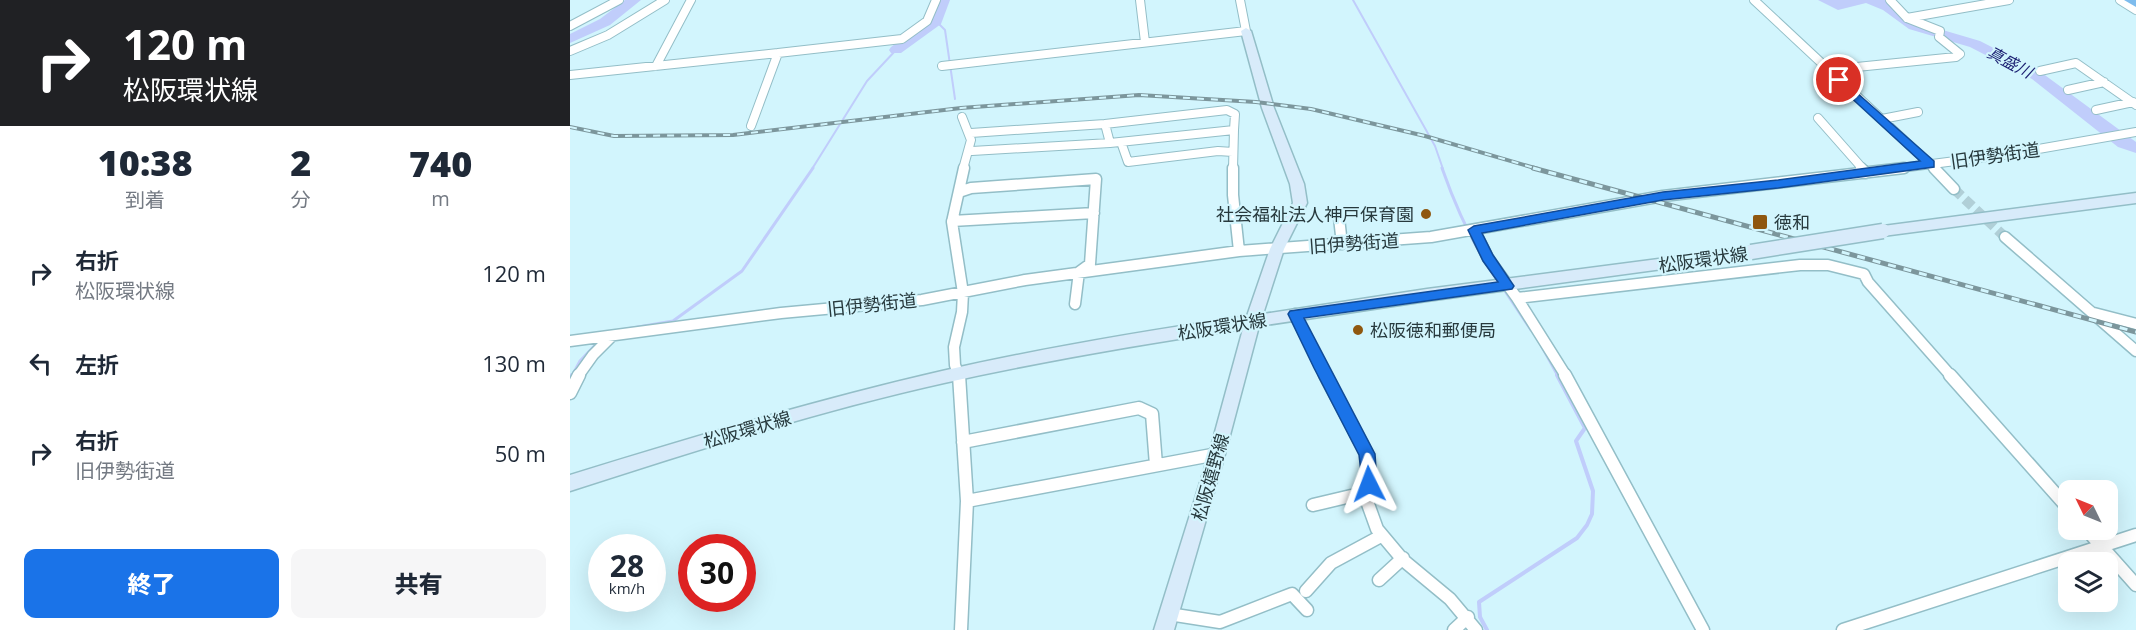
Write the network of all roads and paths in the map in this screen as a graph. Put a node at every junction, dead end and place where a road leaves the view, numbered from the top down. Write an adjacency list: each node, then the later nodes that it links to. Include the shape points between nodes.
1 (606, 0): 16 (street)
2 (619, 0): 17 (street)
3 (665, 0): 20 (street)
4 (691, 0): 22 (street)
5 (936, 0): 21 (street, via 927,21 902,39)
6 (1140, 0): 19 (street)
7 (1240, 0): 18 (street)
8 (1890, 0): 15 (street)
9 (2009, 0): 15 (street)
10 (2120, 0): 14 (street)
11 (2131, 0): 13 (highway)
12 (1756, 2): 24 (street)
13 (2136, 3)
14 (2136, 10)
15 (1907, 18): 24 (street, via 1940,34 1960,54)
16 (570, 21)
17 (570, 26)
18 (1246, 31): 19 (street); 55 (main road, 松阪嬉野線, via 1300,203)
19 (1145, 42): 23 (street)
20 (570, 51)
21 (778, 53): 22 (street); 36 (street)
22 (656, 66): 26 (street)
23 (942, 66)
24 (1827, 70): 34 (street)
25 (2040, 70): 27 (street, via 2076,63)
26 (570, 75)
27 (2104, 82): 28 (street); 29 (street)
28 (2068, 90)
29 (2134, 104): 30 (street)
30 (2097, 110)
31 (1918, 112): 34 (street)
32 (962, 117): 39 (street)
33 (1818, 118): 45 (street)
34 (1882, 119): 44 (street)
35 (1106, 124): 37 (street, via 1227,110 1235,114); 39 (street); 41 (street)
36 (751, 126)
37 (1234, 130): 40 (street); 43 (street)
38 (2136, 132): 44 (street, 旧伊勢街道)
39 (970, 133): 42 (street)
40 (1121, 142): 41 (street); 43 (street, via 1128,162)
41 (1110, 143): 42 (street)
42 (972, 151): 47 (street)
43 (1233, 152): 56 (street)
44 (1930, 164): 45 (street, 旧伊勢街道); 46 (street)
45 (1866, 172): 52 (street, 旧伊勢街道, via 1663,196)
46 (1954, 189)
47 (959, 192): 49 (street, via 1096,179); 51 (street)
48 (2136, 198): 58 (main road, 松阪環状線, bridge)
49 (1094, 213): 51 (street); 57 (street, via 1090,264)
50 (1339, 218): 54 (street)
51 (952, 221): 59 (street)
52 (1474, 230): 54 (street, 旧伊勢街道); 58 (street)
53 (2005, 237): 62 (street)
54 (1342, 244): 55 (street, 旧伊勢街道)
55 (1277, 249): 56 (street, 旧伊勢街道); 64 (main road, 松阪嬉野線)
56 (1239, 251): 57 (street, 旧伊勢街道)
57 (1079, 272): 59 (street, 旧伊勢街道); 61 (street)
58 (1508, 286): 60 (street); 63 (main road, 松阪環状線)
59 (963, 292): 66 (street, 旧伊勢街道); 69 (street, via 952,348 953,364)
60 (1517, 298): 75 (street, via 1800,265 1828,265 1864,274); 93 (street, via 1548,356 1573,387)
61 (1076, 304)
62 (2094, 313): 65 (street); 68 (street)
63 (1295, 314): 64 (main road, 松阪環状線); 77 (street, via 1367,454)
64 (1252, 323): 69 (main road, 松阪環状線, via 1134,339); 72 (main road, 松阪嬉野線)
65 (2136, 324)
66 (613, 335): 67 (street, 旧伊勢街道); 70 (street, via 585,365)
67 (570, 341)
68 (2136, 351)
69 (959, 374): 71 (street); 74 (main road, 松阪環状線, via 741,429)
70 (570, 393)
71 (963, 442): 73 (street, via 1139,408 1152,414); 76 (street)
72 (1217, 454): 73 (street); 89 (main road, 松阪嬉野線)
73 (1156, 465): 76 (street)
74 (570, 483)
75 (2058, 497)
76 (968, 501): 90 (street)
77 (1368, 501): 78 (street, via 1351,496); 79 (street)
78 (1313, 506)
79 (1381, 536): 83 (street); 86 (street, via 1331,563)
80 (2136, 536): 82 (street)
81 (2096, 540): 82 (street)
82 (2102, 547): 85 (street); 94 (street)
83 (1403, 558): 84 (street); 88 (street)
84 (1379, 580)
85 (2136, 585)
86 (1306, 591)
87 (1307, 610): 89 (street, via 1292,594 1220,622)
88 (1468, 617): 91 (street); 92 (street)
89 (1166, 622)
90 (961, 630)
91 (1454, 630)
92 (1476, 630)
93 (1704, 630)
94 (1843, 630)

